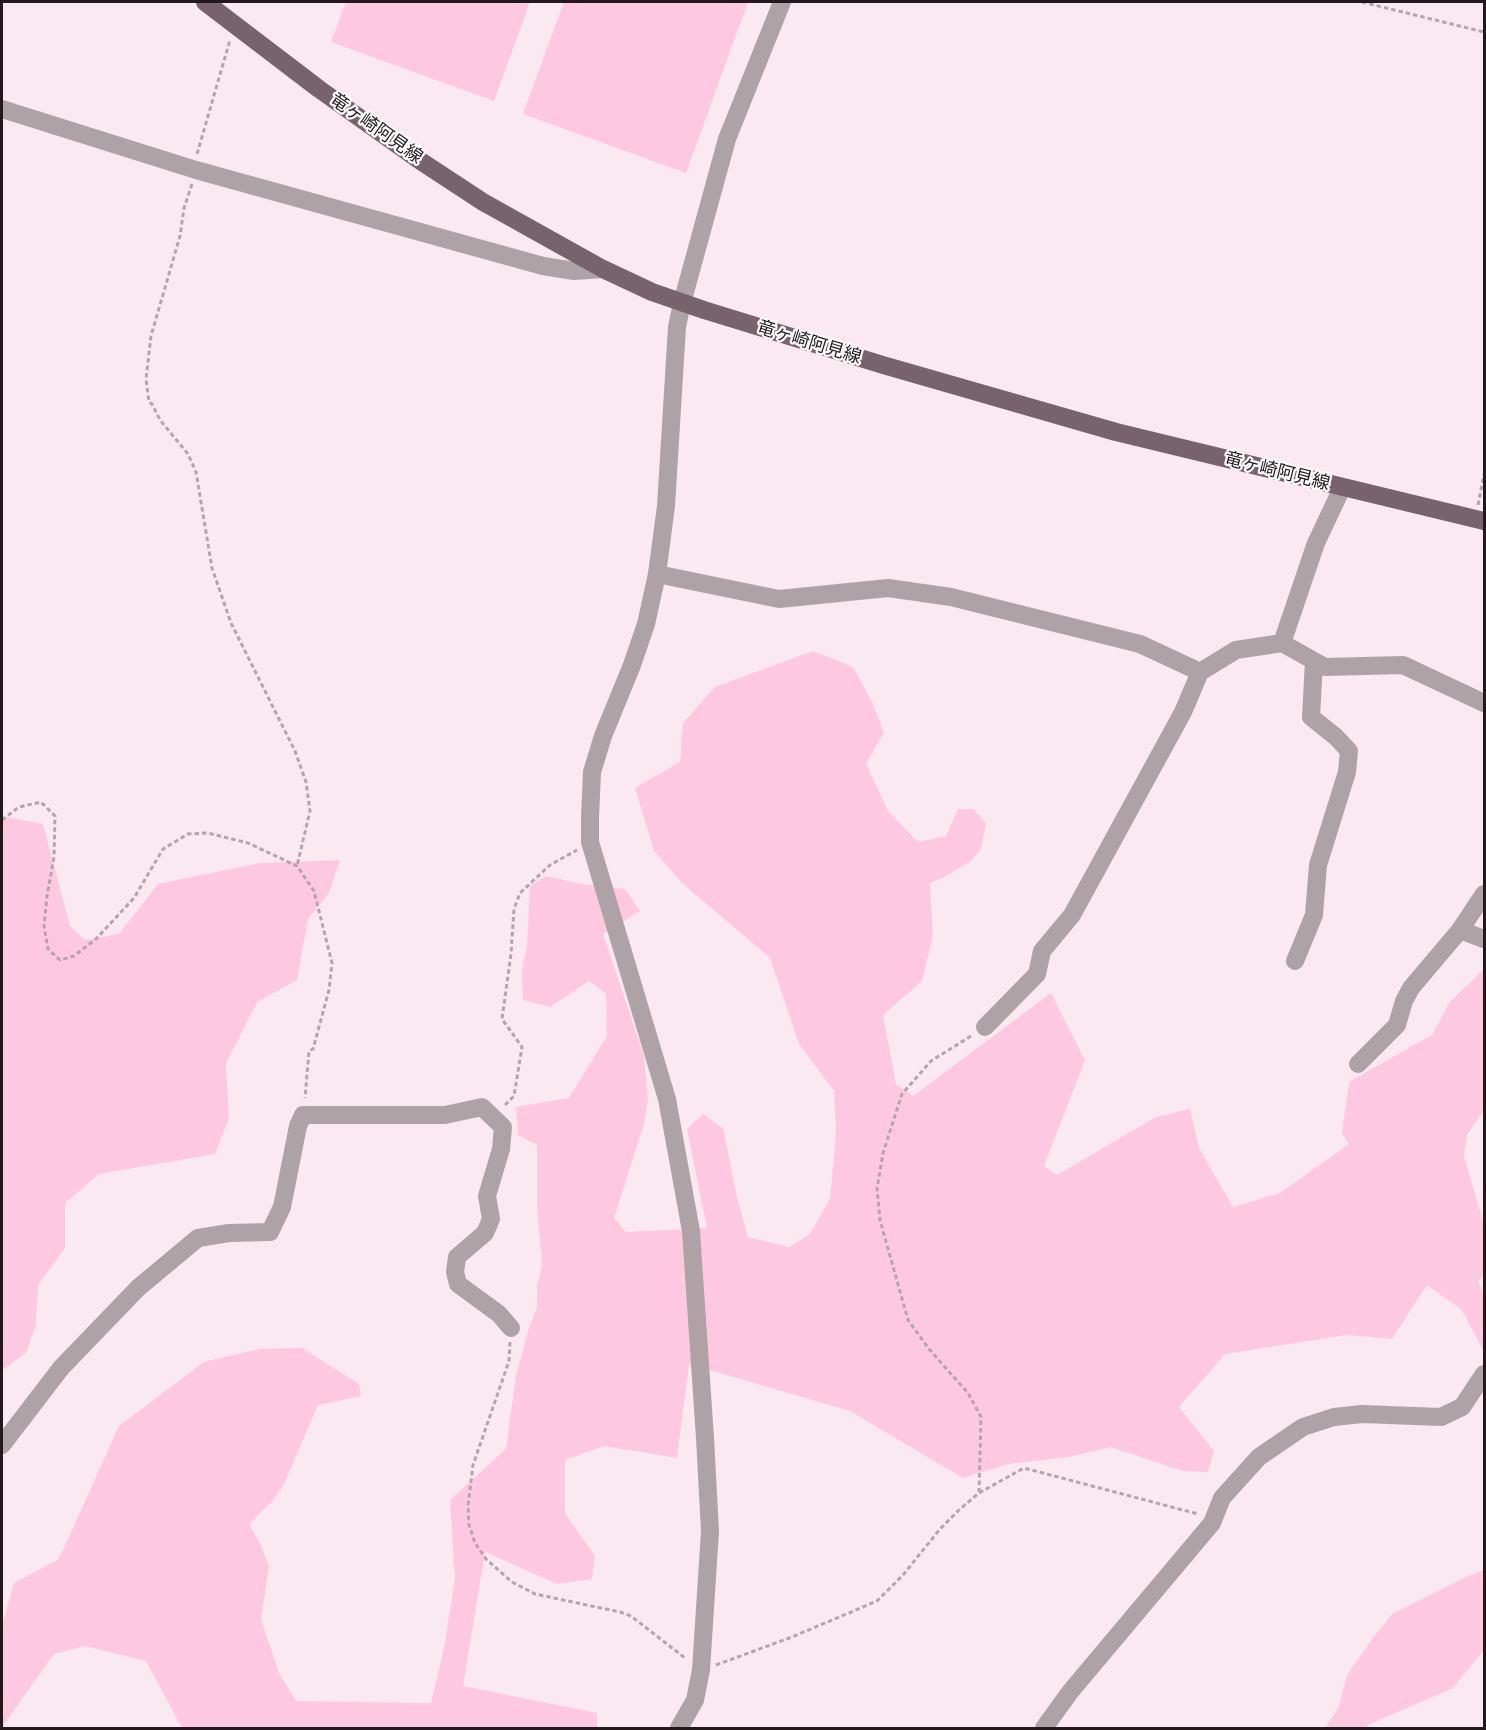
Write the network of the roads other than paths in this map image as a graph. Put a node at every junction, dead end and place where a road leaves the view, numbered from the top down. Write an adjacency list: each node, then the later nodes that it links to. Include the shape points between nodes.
1 (205, 2): 4 (main road, 竜ヶ崎阿見線, via 419,160 483,202)
2 (782, 2): 5 (street, via 728,139)
3 (2, 109): 4 (street, via 196,170 543,266 574,271)
4 (603, 269): 5 (main road, 竜ヶ崎阿見線)
5 (682, 303): 6 (main road, 竜ヶ崎阿見線, via 1116,432); 8 (street)
6 (1342, 488): 7 (main road, 竜ヶ崎阿見線); 9 (street, via 1316,543)
7 (1480, 520)
8 (657, 574): 11 (street, via 779,599 888,588 951,597 1140,644); 22 (street, via 636,655 592,772 590,842 667,1099 691,1231 710,1531 701,1670 695,1700)
9 (1282, 643): 10 (street); 11 (street, via 1236,650)
10 (1314, 661): 12 (street, via 1325,667 1403,665); 16 (street, via 1311,717 1349,752 1347,772 1318,865 1314,915)
11 (1200, 672): 17 (street, via 1183,712 1077,906 1042,951 1037,974)
12 (1485, 703)
13 (1485, 894): 14 (street)
14 (1460, 930): 15 (street); 18 (street, via 1412,988 1398,1025)
15 (1485, 939)
16 (1295, 961)
17 (985, 1027)
18 (1358, 1064)
19 (511, 1328): 21 (street, via 499,1314 458,1284 455,1272 457,1257 485,1233 491,1219 487,1196 501,1149 502,1127 482,1107 445,1115 303,1115 297,1126 282,1207 270,1232 198,1238 138,1288 60,1368)
20 (1485, 1374): 23 (street, via 1462,1407 1441,1417 1334,1417 1303,1427 1259,1457 1222,1498 1212,1523)
21 (2, 1445)
22 (680, 1728)
23 (1044, 1728)

